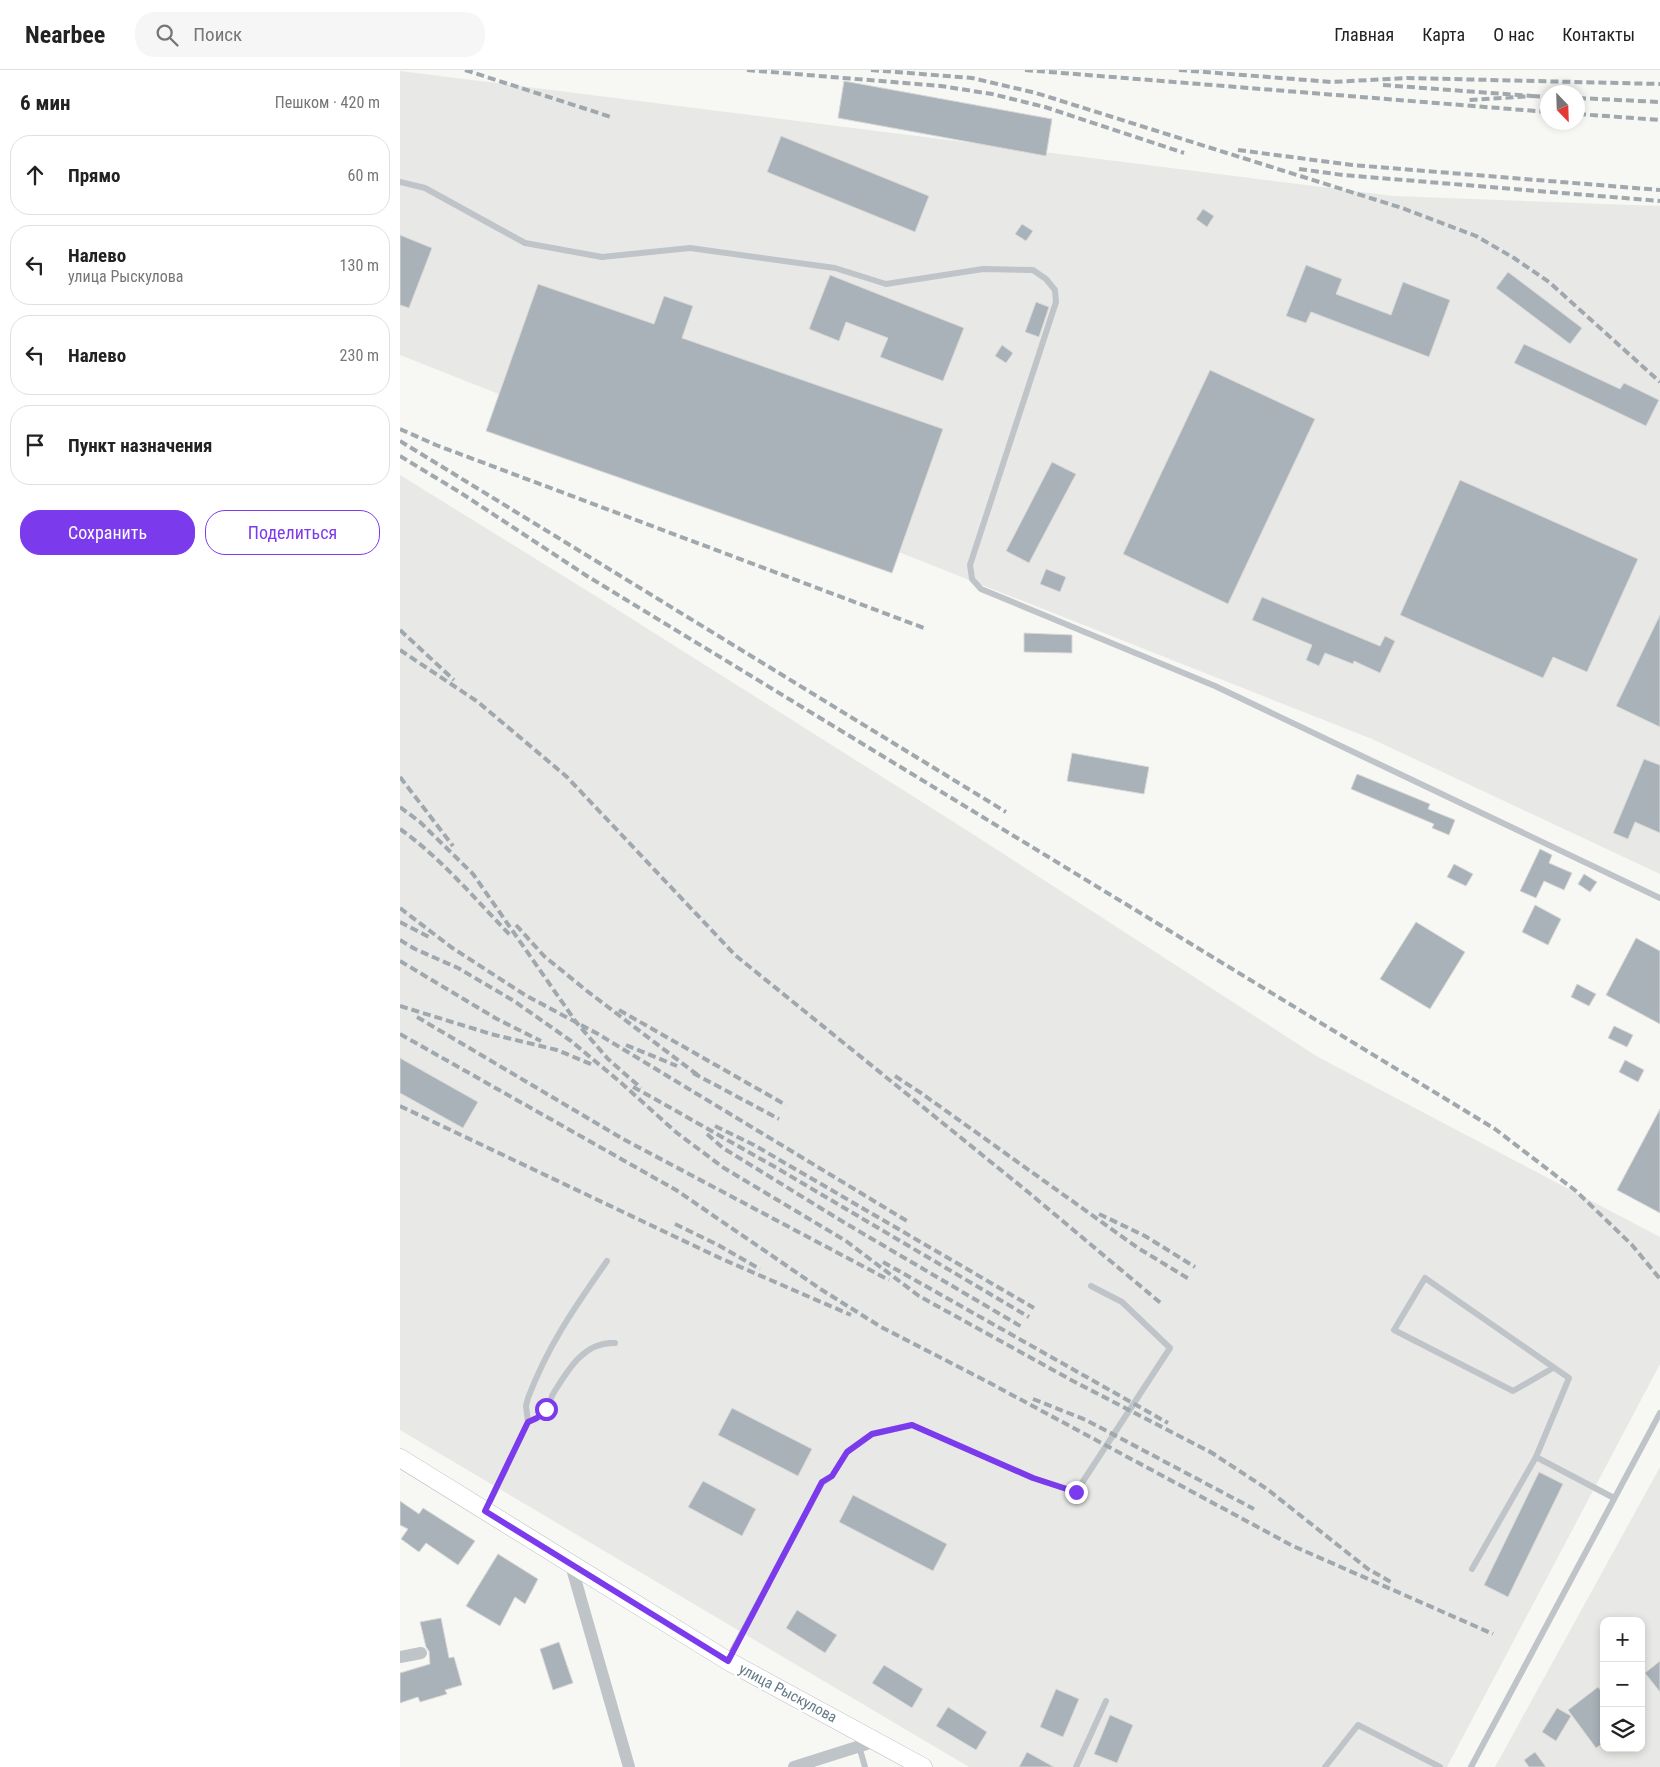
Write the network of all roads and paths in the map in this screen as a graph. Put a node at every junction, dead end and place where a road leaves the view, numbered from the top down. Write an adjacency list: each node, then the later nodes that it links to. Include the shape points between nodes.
1 (400, 182): 2 (lane, via 425,188 525,243 602,257 690,248 835,268 886,284 983,269 1033,270 1055,290 1056,302 970,565 972,579 980,589 1215,686)
2 (1660, 898)
3 (607, 1261): 8 (lane, via 552,1343 528,1398)
4 (1091, 1286): 17 (lane, via 1122,1302 1170,1348 1076,1492 1033,1478 912,1425 872,1434 847,1452 832,1476 822,1482)
5 (615, 1343): 8 (lane, via 597,1345 576,1360 541,1415)
6 (1553, 1368): 6 (lane, via 1425,1278 1394,1330 1513,1391); 9 (lane, via 1569,1378)
7 (1660, 1413): 11 (lane)
8 (528, 1422): 12 (lane)
9 (1536, 1457): 11 (lane); 14 (lane)
10 (400, 1458): 12 (street, улица Рыскулова)
11 (1614, 1498): 27 (lane)
12 (485, 1511): 13 (street, улица Рыскулова)
13 (571, 1565): 17 (street, улица Рыскулова); 20 (street)
14 (1472, 1569)
15 (421, 1653): 16 (street)
16 (400, 1657)
17 (728, 1661): 19 (street, улица Рыскулова)
18 (1106, 1701): 24 (lane)
19 (868, 1744): 21 (street); 22 (lane); 23 (street, улица Рыскулова)
20 (629, 1767)
21 (794, 1767)
22 (865, 1767)
23 (923, 1767)
24 (1076, 1767)
25 (1326, 1767): 26 (lane, via 1358,1725)
26 (1440, 1767)
27 (1470, 1767)

